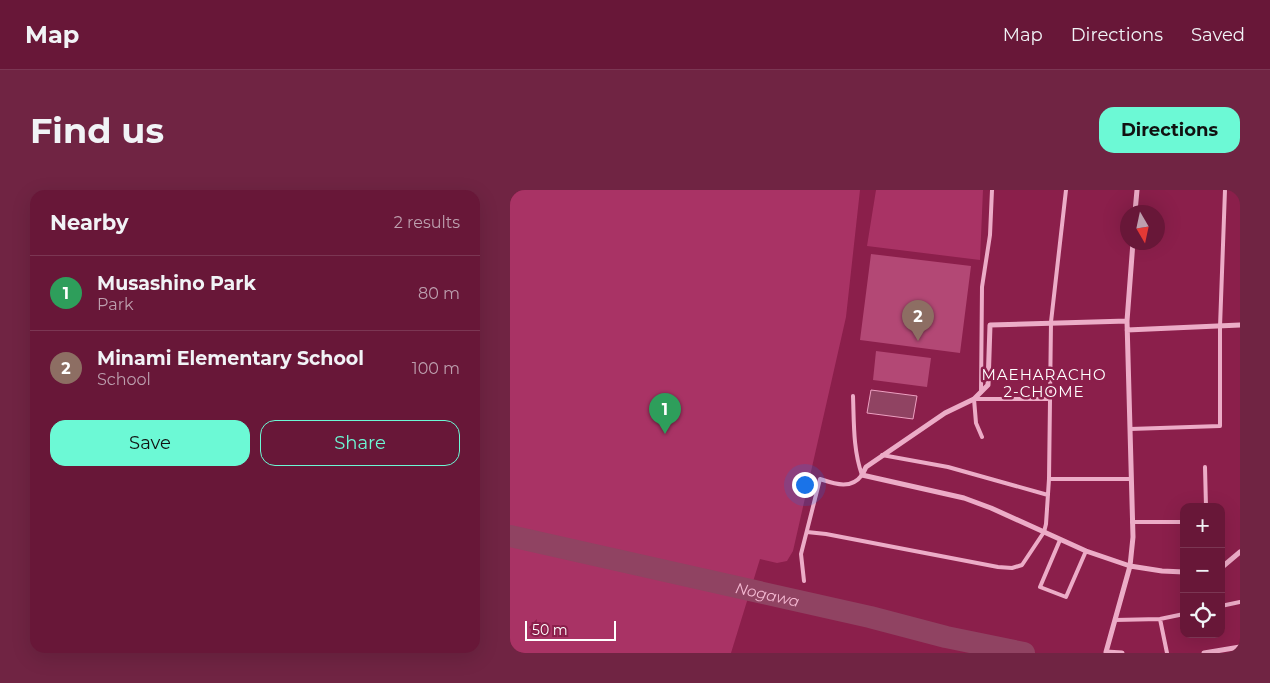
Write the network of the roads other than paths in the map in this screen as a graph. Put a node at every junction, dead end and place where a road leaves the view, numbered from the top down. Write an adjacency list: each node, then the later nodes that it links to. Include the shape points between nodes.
1 (992, 190): 12 (lane, via 990,235 982,287)
2 (1066, 190): 8 (lane)
3 (1137, 190): 5 (street)
4 (1226, 190): 10 (lane)
5 (1136, 205)
6 (1132, 250): 7 (street)
7 (1127, 321): 8 (street); 11 (street)
8 (1051, 322): 12 (street, via 990,325 988,385); 15 (lane)
9 (1240, 325): 10 (street)
10 (1220, 327): 11 (street); 16 (lane, via 1220,426)
11 (1127, 330): 16 (street)
12 (981, 393): 14 (street)
13 (853, 396): 20 (lane, via 854,439)
14 (974, 399): 15 (lane); 17 (lane, via 976,423); 18 (street, via 945,412)
15 (1049, 399): 21 (lane)
16 (1130, 429): 22 (street)
17 (982, 437)
18 (882, 455): 20 (street, via 866,466); 23 (lane, via 948,467)
19 (1206, 467): 24 (lane)
20 (862, 474): 27 (lane, via 851,484 837,485 820,478); 28 (street, via 964,498)
21 (1049, 479): 22 (lane); 23 (lane)
22 (1131, 479): 25 (street)
23 (1048, 495): 28 (lane)
24 (1206, 503)
25 (1132, 522): 26 (lane); 33 (street)
26 (1180, 522)
27 (807, 532): 28 (lane, via 1012,568 1022,565); 35 (lane, via 801,554)
28 (1044, 532): 29 (street)
29 (1060, 540): 30 (street); 30 (lane, via 1040,586 1066,597)
30 (1086, 551): 33 (street)
31 (1240, 552): 32 (street)
32 (1225, 565)
33 (1130, 566): 34 (street); 40 (street)
34 (1180, 572)
35 (804, 581)
36 (1240, 602): 37 (lane)
37 (1225, 605)
38 (1180, 615): 39 (lane)
39 (1160, 619): 40 (lane); 43 (lane)
40 (1115, 620): 42 (street, via 1106,652)
41 (1240, 647): 44 (street)
42 (1122, 653)
43 (1166, 653)
44 (1204, 653)

